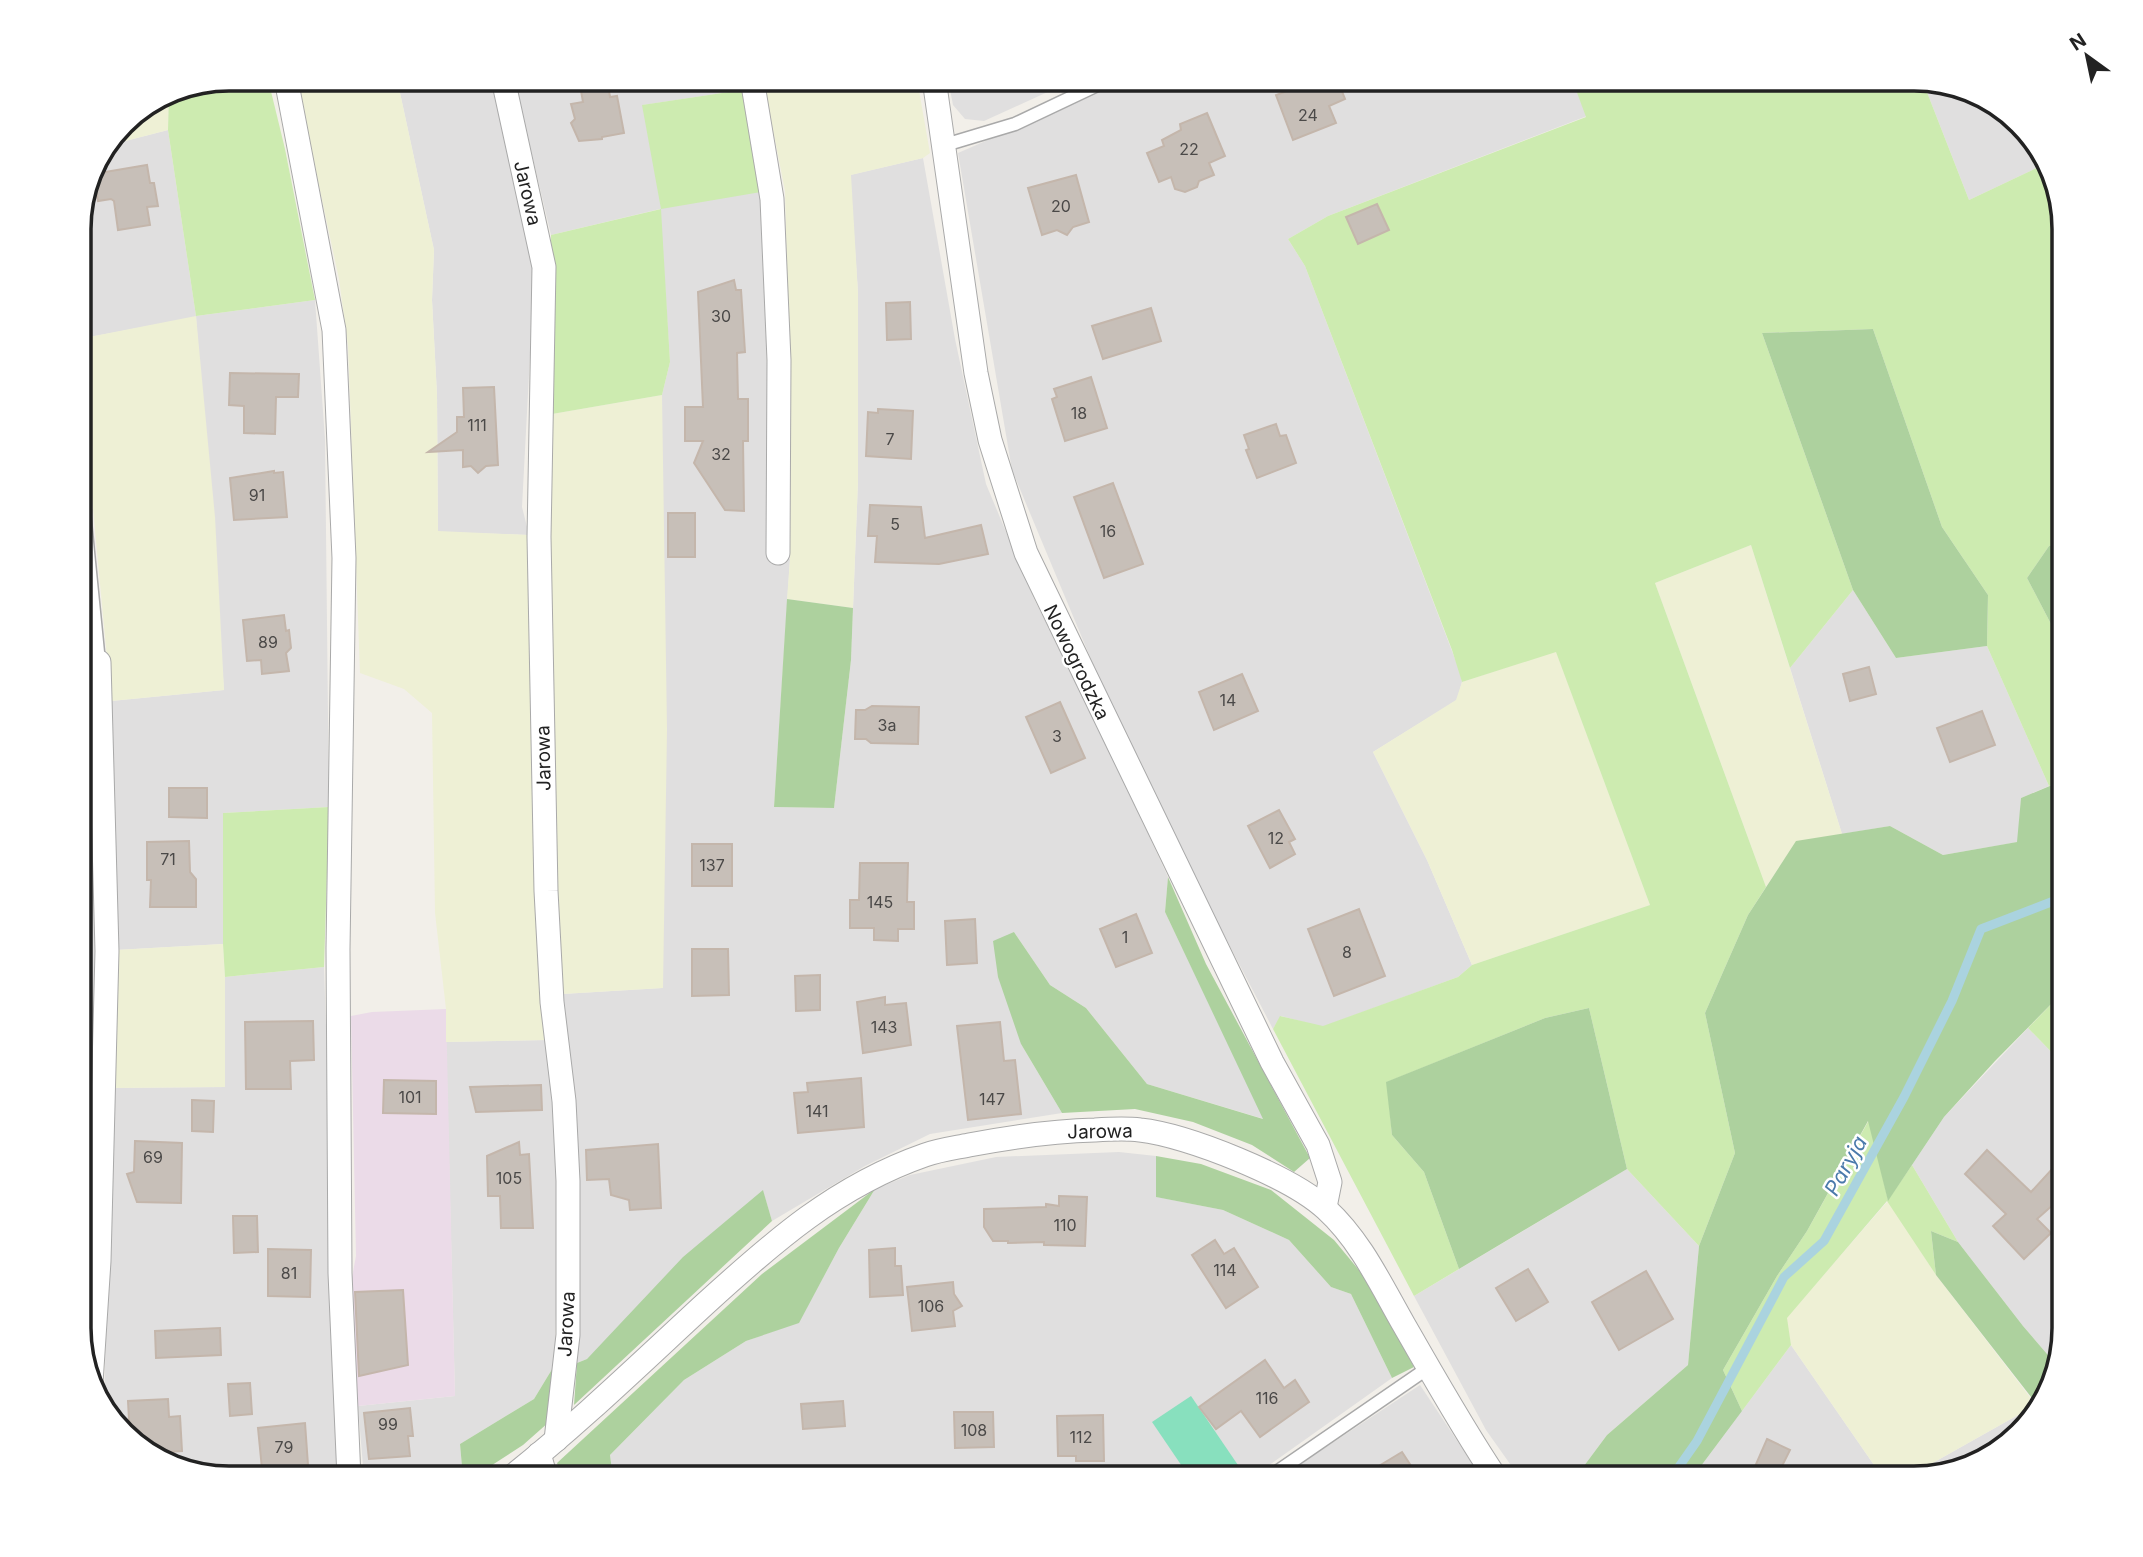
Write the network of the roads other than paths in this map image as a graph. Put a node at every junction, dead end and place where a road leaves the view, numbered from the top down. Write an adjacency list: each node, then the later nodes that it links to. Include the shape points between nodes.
1 (288, 91): 14 (street, via 334,330 344,558 338,949 340,1273)
2 (506, 91): 13 (street, Jarowa, via 544,267 539,537 545,878 568,1181 568,1335)
3 (754, 91): 7 (street, via 772,199 779,360)
4 (936, 91): 6 (street, Nowogrodzka)
5 (1085, 91): 6 (lane, via 1015,124)
6 (944, 145): 10 (street, Nowogrodzka, via 976,373 990,440 1026,553 1272,1062 1318,1145 1330,1182)
7 (778, 553)
8 (91, 583): 9 (lane)
9 (99, 663): 11 (street, via 107,951)
10 (1325, 1207): 12 (street, Jarowa, via 1363,1251); 13 (street, Jarowa, via 1302,1191 1199,1144 1139,1130 1067,1131 928,1154 888,1169 803,1219)
11 (93, 1350)
12 (1429, 1368): 17 (lane); 18 (street, Jarowa)
13 (547, 1447): 15 (street, Jarowa); 16 (street)
14 (348, 1466)
15 (524, 1466)
16 (546, 1466)
17 (1286, 1466)
18 (1489, 1466)

